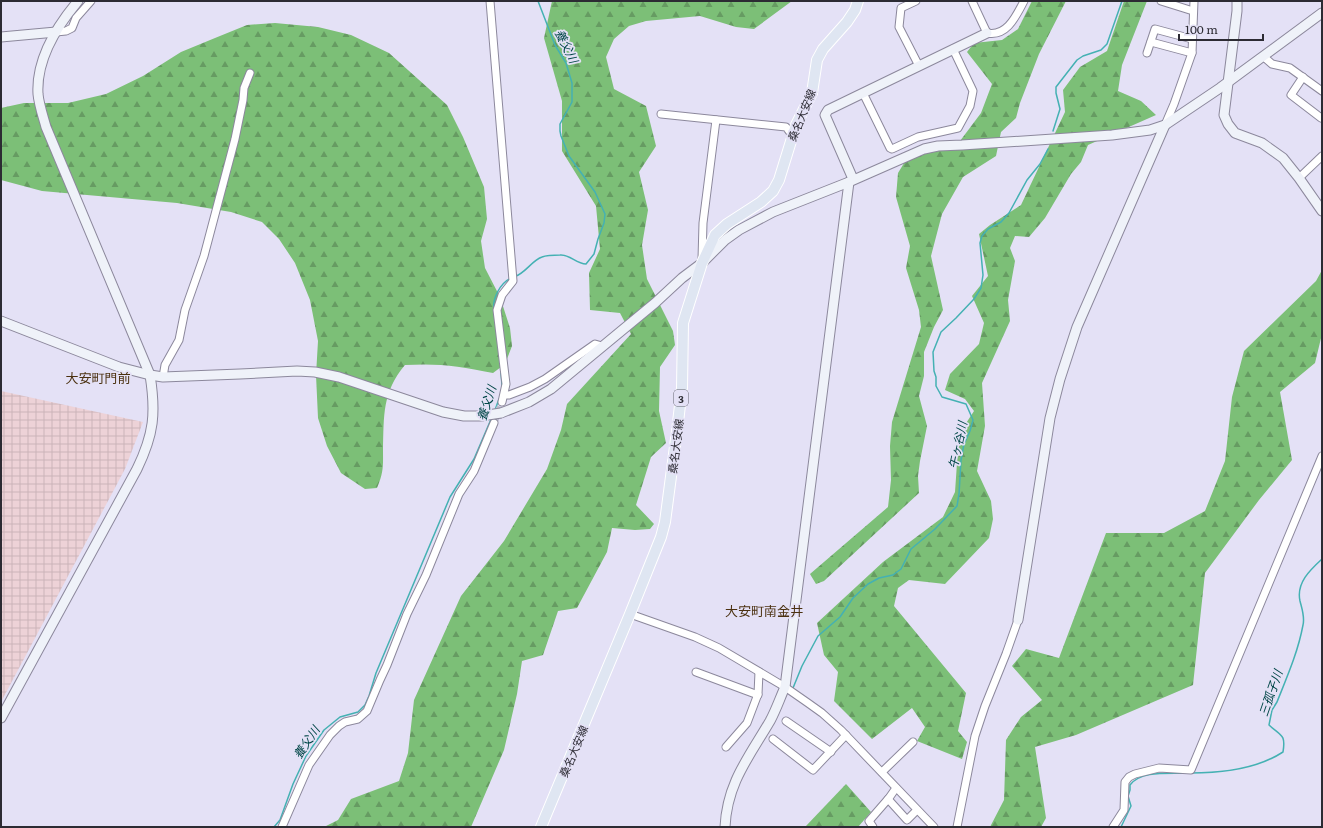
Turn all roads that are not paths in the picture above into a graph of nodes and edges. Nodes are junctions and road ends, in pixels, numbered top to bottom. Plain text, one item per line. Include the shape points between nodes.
1 (91, 1) edge
2 (490, 1) edge
3 (858, 1) edge
4 (916, 1) edge
5 (972, 1) edge
6 (1024, 1) edge
7 (1161, 1) edge
8 (1194, 1) edge
9 (1237, 1) edge
10 (77, 2) edge
11 (1193, 11) junction
12 (1322, 13) edge
13 (56, 32) junction
14 (987, 33) junction
15 (1, 37) edge
16 (1192, 39) junction
17 (1150, 42) junction
18 (953, 49) junction
19 (1146, 53) dead end
20 (1192, 53) junction
21 (1264, 57) junction
22 (919, 66) junction
23 (250, 72) dead end
24 (1303, 78) junction
25 (1228, 83) junction
26 (1322, 91) edge
27 (863, 93) junction
28 (661, 114) dead end
29 (1322, 117) edge
30 (716, 120) junction
31 (1165, 125) junction
32 (792, 135) junction
33 (1322, 156) edge
34 (1299, 178) junction
35 (851, 180) junction
36 (1322, 211) edge
37 (702, 263) junction
38 (1, 321) edge
39 (600, 348) junction
40 (150, 376) junction
41 (163, 377) junction
42 (505, 395) junction
43 (502, 402) tunnel mouth
44 (494, 423) tunnel mouth
45 (1322, 456) edge
46 (630, 614) junction
47 (1018, 620) joint
48 (696, 672) dead end
49 (759, 672) junction
50 (785, 687) junction
51 (758, 694) junction
52 (1, 718) edge
53 (786, 721) dead end
54 (846, 735) junction
55 (772, 739) dead end
56 (913, 742) dead end
57 (726, 747) dead end
58 (831, 752) junction
59 (882, 772) junction
60 (896, 788) junction
61 (888, 799) junction
62 (917, 810) junction
63 (282, 827) edge
64 (541, 827) edge
65 (725, 827) edge
66 (873, 827) edge
67 (934, 827) edge
68 (957, 827) edge
69 (1113, 827) edge

1 - 13 street via 76,18 72,28
2 - 42 street via 514,281 502,294 497,310 506,384
3 - 32 main road, 桑名大安線 / 3 via 847,22 823,49 817,60 812,93
4 - 22 street via 901,8 899,27
5 - 14 street
6 - 14 street via 1014,20 1000,33
7 - 11 street
8 - 11 street
9 - 25 street
10 - 13 street
11 - 16 street
12 - 21 street
13 - 15 street
13 - 40 street via 45,55 38,93 46,127
14 - 18 street
16 - 17 street via 1156,29
16 - 20 street
17 - 19 street
17 - 20 street
18 - 22 street
18 - 27 street via 973,91 970,106 958,128 918,137 892,149
20 - 31 street
21 - 24 street via 1272,64 1290,68
21 - 25 street
22 - 27 street
23 - 41 street via 204,256 185,310 179,340 165,365
24 - 26 street
24 - 29 street via 1291,95
25 - 31 street
25 - 34 street via 1224,115 1228,124 1235,133 1272,149
27 - 35 street via 828,110 826,115
28 - 30 street
30 - 32 street via 786,127
30 - 37 street via 703,223
31 - 35 street via 1150,130 1112,135 938,146 924,149
31 - 47 street via 1077,327 1060,380 1050,418
32 - 37 main road, 桑名大安線 / 3 via 779,180 773,191 715,235
33 - 34 street
34 - 36 street
35 - 37 street via 773,212 740,230 725,240
35 - 50 street
37 - 39 street
37 - 46 main road, 桑名大安線 / 3 via 683,323 682,388 665,522
38 - 40 street
39 - 41 street, bridge via 543,395 508,411 489,415 464,416 443,412 348,380 315,372
39 - 42 street via 595,344 536,384
40 - 41 street
40 - 52 street via 153,417 144,455
42 - 43 street
44 - 63 street via 474,471 459,494 367,711 358,719 345,722 330,735 309,765
45 - 69 street via 1191,770 1159,768 1129,777 1126,782 1124,810
46 - 49 street via 695,637
46 - 64 main road, 桑名大安線 / 3
47 - 68 street via 975,736
48 - 51 street
49 - 50 street
49 - 51 street
50 - 54 street via 822,713
50 - 65 street via 772,718 730,792
51 - 57 street via 747,723
53 - 58 street
54 - 58 street
54 - 59 street
55 - 58 street via 813,770
56 - 59 street
59 - 60 street
60 - 61 street
60 - 62 street
61 - 62 street via 907,820
61 - 66 street via 869,821
62 - 67 street

